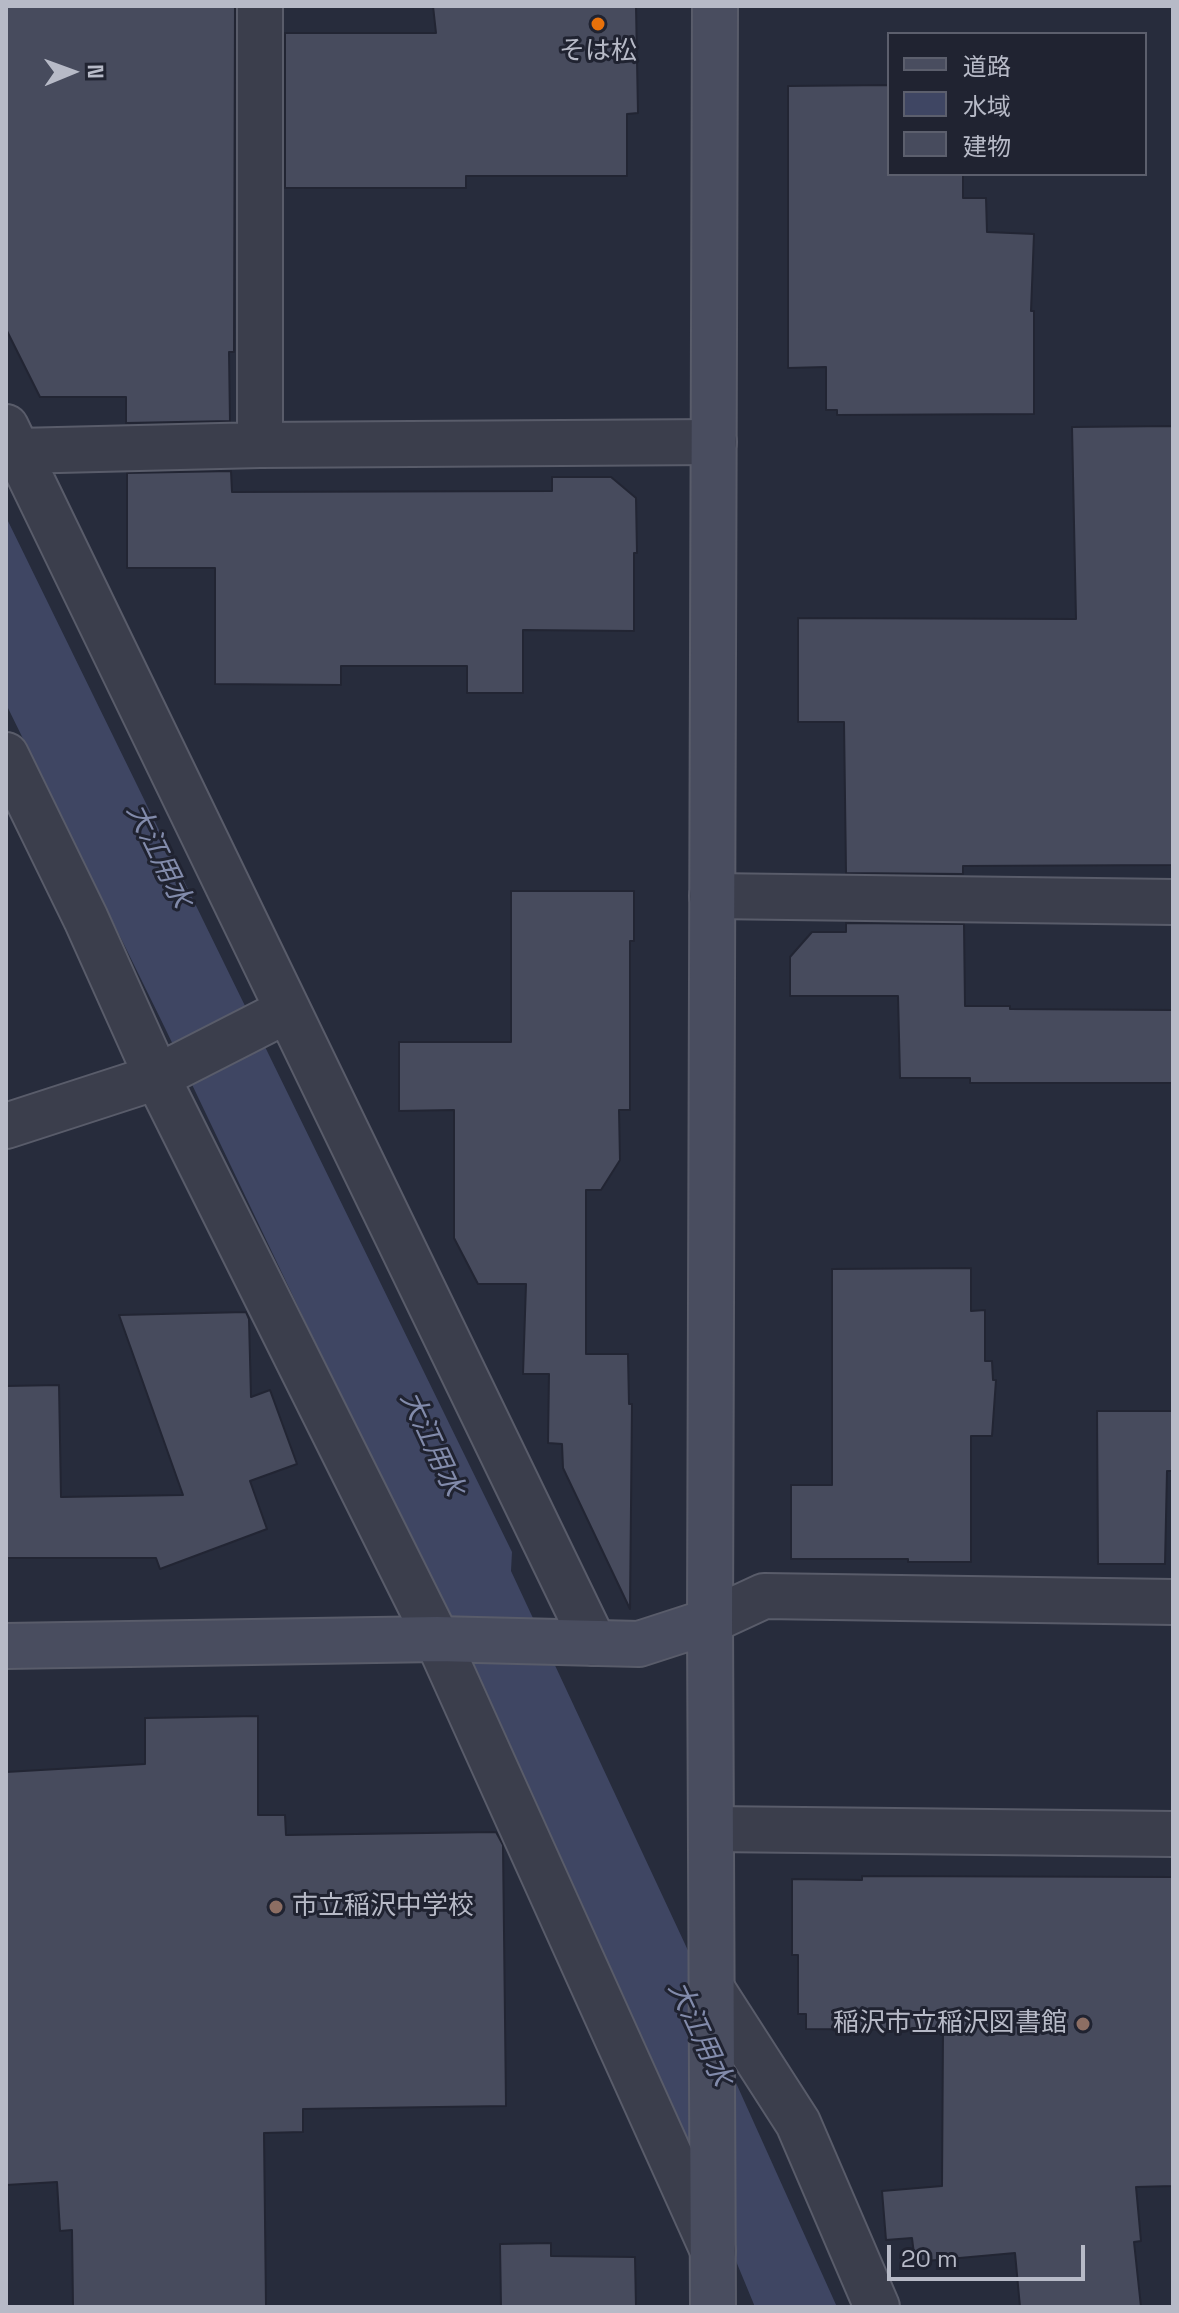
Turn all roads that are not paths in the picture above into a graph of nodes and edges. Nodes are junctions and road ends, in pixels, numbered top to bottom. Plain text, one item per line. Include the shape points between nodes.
1 (260, 6) edge
2 (715, 6) edge
3 (12, 439) edge
4 (714, 442) junction
5 (260, 445) junction
6 (6, 755) edge
7 (712, 896) junction
8 (1173, 902) edge
9 (274, 1018) junction
10 (164, 1073) junction
11 (6, 1126) edge
12 (1173, 1602) edge
13 (710, 1621) junction
14 (441, 1639) junction
15 (574, 1643) junction
16 (6, 1646) edge
17 (711, 1829) junction
18 (1173, 1834) edge
19 (712, 1989) junction
20 (714, 2233) junction
21 (713, 2307) edge
22 (877, 2307) edge

1 - 5 street
2 - 4 street
3 - 5 street
3 - 9 street
4 - 5 street
4 - 7 street
6 - 10 street
7 - 8 street
7 - 13 street
9 - 10 street
9 - 15 street
10 - 11 street
10 - 14 street
12 - 13 street via 764,1596
13 - 15 street via 639,1644
13 - 17 street
14 - 15 street
14 - 16 street
14 - 20 street
17 - 18 street
17 - 19 street
19 - 20 street
19 - 22 street via 798,2123
20 - 21 street

